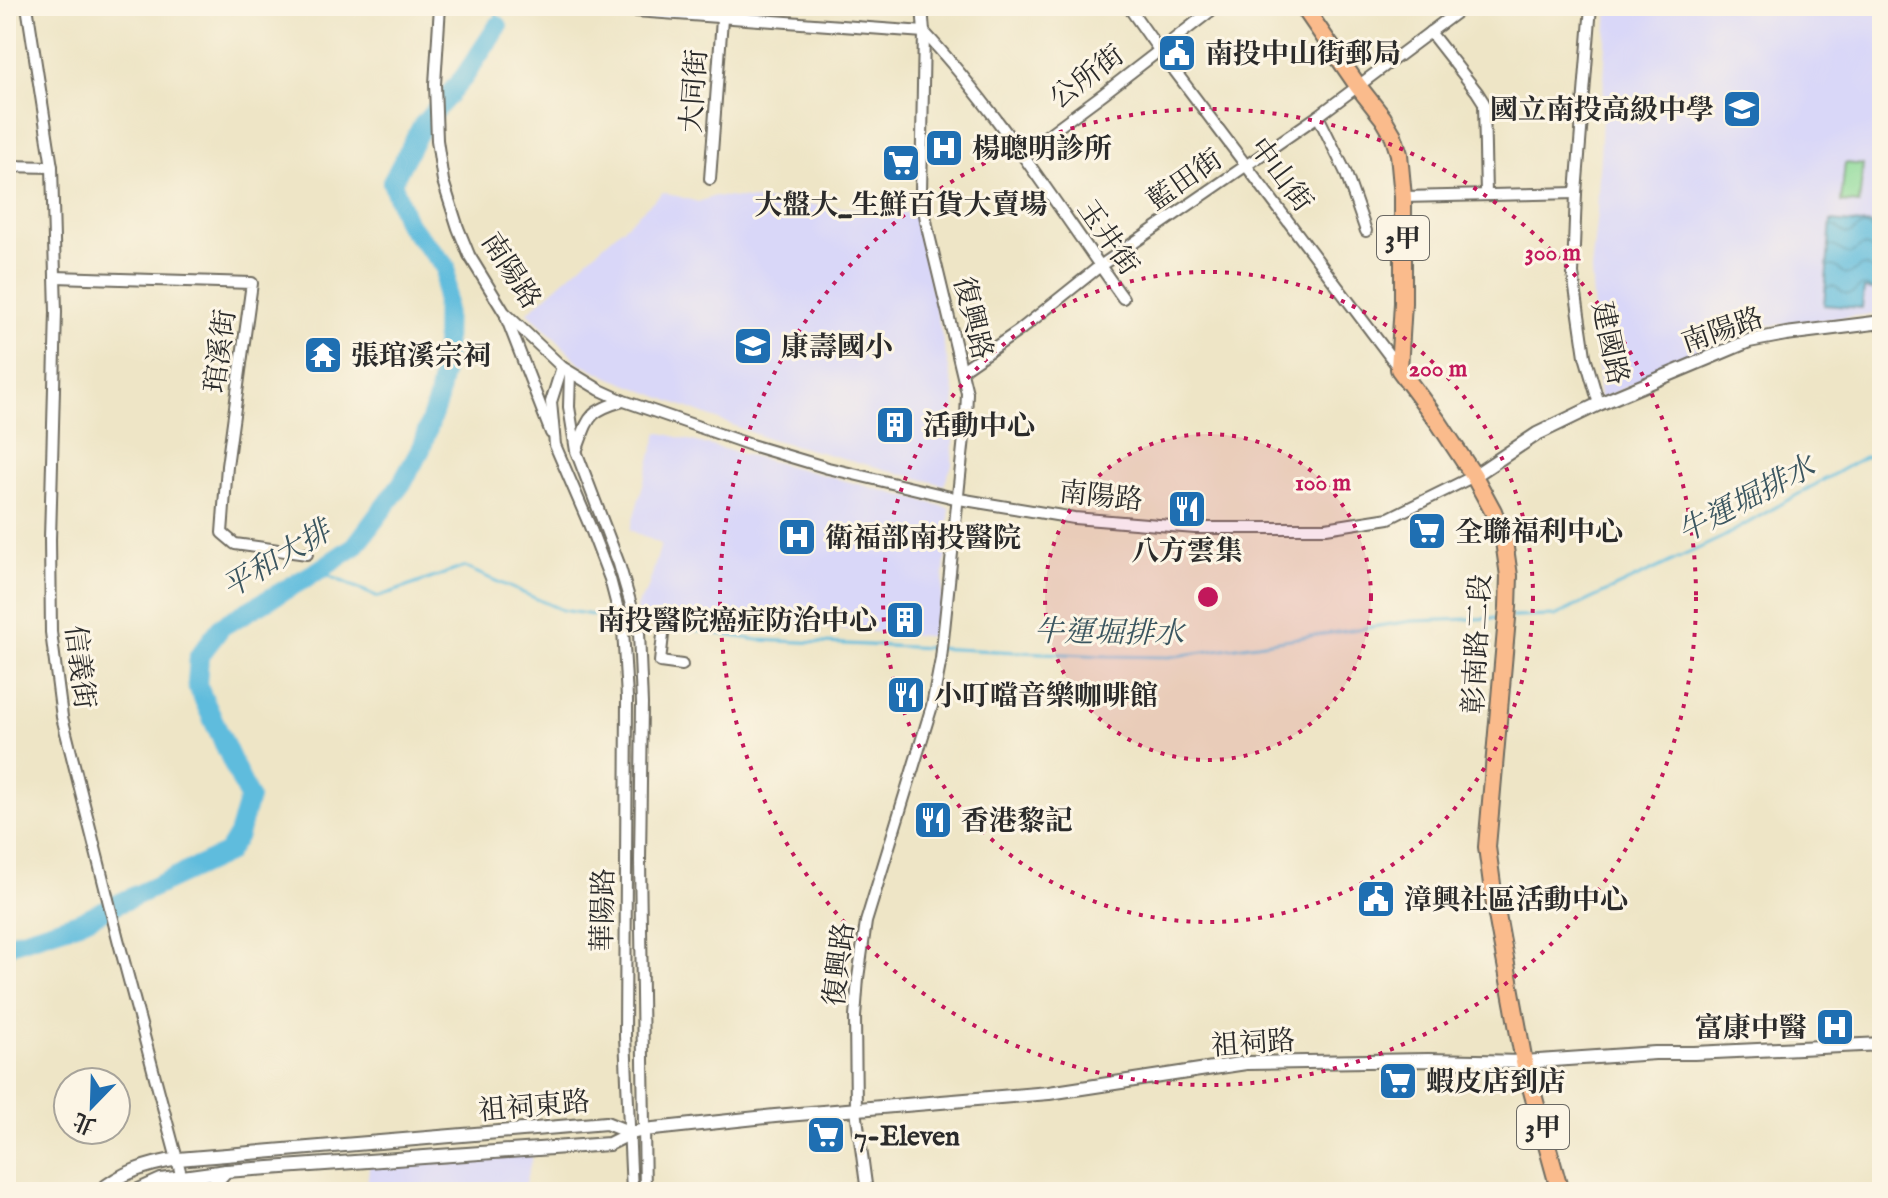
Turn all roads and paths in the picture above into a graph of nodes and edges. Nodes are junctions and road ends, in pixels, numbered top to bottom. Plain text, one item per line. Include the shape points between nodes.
1 (27, 6) edge
2 (440, 6) edge
3 (567, 6) edge
4 (922, 6) edge
5 (1128, 6) edge
6 (1217, 6) edge
7 (1303, 6) edge
8 (1465, 6) edge
9 (1591, 6) edge
10 (723, 11) edge
11 (924, 32) junction
12 (1430, 32) junction
13 (1159, 50) junction
14 (1358, 86) junction
15 (1318, 116) junction
16 (1022, 154) junction
17 (6, 166) edge
18 (1245, 166) junction
19 (52, 167) junction
20 (710, 179) dead end
21 (1576, 193) junction
22 (1486, 194) junction
23 (1403, 197) junction
24 (1366, 231) dead end
25 (1100, 266) junction
26 (55, 277) junction
27 (1123, 298) dead end
28 (504, 312) junction
29 (1882, 322) edge
30 (1399, 369) junction
31 (566, 370) junction
32 (962, 370) junction
33 (624, 401) junction
34 (1599, 404) junction
35 (555, 445) junction
36 (576, 451) junction
37 (1474, 476) junction
38 (959, 499) junction
39 (307, 554) dead end
40 (663, 635) dead end
41 (682, 665) dead end
42 (1882, 1044) edge
43 (1524, 1062) junction
44 (856, 1110) junction
45 (630, 1113) junction
46 (606, 1123) junction
47 (638, 1131) junction
48 (178, 1159) junction
49 (226, 1171) junction
50 (182, 1178) junction
51 (99, 1192) edge
52 (134, 1192) edge
53 (175, 1192) edge
54 (186, 1192) edge
55 (207, 1192) edge
56 (632, 1192) edge
57 (645, 1192) edge
58 (867, 1192) edge
59 (1560, 1192) edge

1 - 19 street, 信義街
2 - 28 street, 南陽路 via 435,84 443,181 469,255
3 - 10 street
4 - 11 street, 復興路
5 - 13 street, 中山街
6 - 13 street, 公所街
7 - 14 main road, 3甲
8 - 12 street, 藍田街
9 - 21 street, 建國路
10 - 11 street
10 - 20 street, 大同街
11 - 16 street, 玉井街
11 - 32 street, 復興路 via 921,193
12 - 14 street, 藍田街
12 - 22 street via 1484,103
13 - 16 street, 公所街
13 - 18 street, 中山街
14 - 15 street, 藍田街
14 - 23 main road, 3甲 via 1393,135
15 - 18 street, 藍田街
15 - 24 street
16 - 25 street, 玉井街
17 - 19 street
18 - 25 street, 藍田街
18 - 30 street, 中山街
19 - 26 street, 信義街
21 - 22 street
21 - 34 street, 建國路 via 1573,274 1585,356
22 - 23 street
23 - 30 main road, 3甲
25 - 27 street, 玉井街
25 - 32 street, 藍田街
26 - 39 street, 琯溪街 via 252,283 222,533 235,544
26 - 48 street, 信義街 via 51,632 62,717
28 - 31 street, 南陽路
28 - 35 street
29 - 34 street, 南陽路 via 1749,341
30 - 37 main road, 彰南路二段 / 3甲
31 - 33 street, 南陽路
31 - 35 street via 551,402
31 - 36 street
32 - 38 street, 復興路 via 967,393
33 - 36 street via 600,407
33 - 38 street, 南陽路 via 828,468
34 - 37 street, 南陽路 via 1537,434
35 - 45 street, 華陽路 via 610,579 623,629
36 - 47 street, 華陽路 via 639,632
37 - 38 street, 南陽路 via 1389,518 1326,528 1195,528 1074,518
37 - 43 main road, 彰南路二段 / 3甲 via 1504,541 1509,576 1487,847
38 - 44 street, 復興路 via 932,706 866,922 855,1017
40 - 41 street via 660,662
42 - 43 street, 祖祠路
43 - 44 street, 祖祠路 via 1246,1063 1049,1093
43 - 59 main road, 彰南路二段 / 3甲
44 - 47 street, 祖祠路
44 - 58 street, 復興路
45 - 46 street
45 - 47 street, 華陽路
46 - 47 street, 祖祠東路
46 - 48 street, 祖祠東路
47 - 49 street, 祖祠東路 via 609,1144
47 - 56 street, 華陽路
47 - 57 street, 華陽路
48 - 50 street, 信義街
48 - 51 street, 祖祠東路 via 128,1173
49 - 50 street, 祖祠東路
49 - 55 street
50 - 52 street, 祖祠東路
50 - 53 street
50 - 54 street

